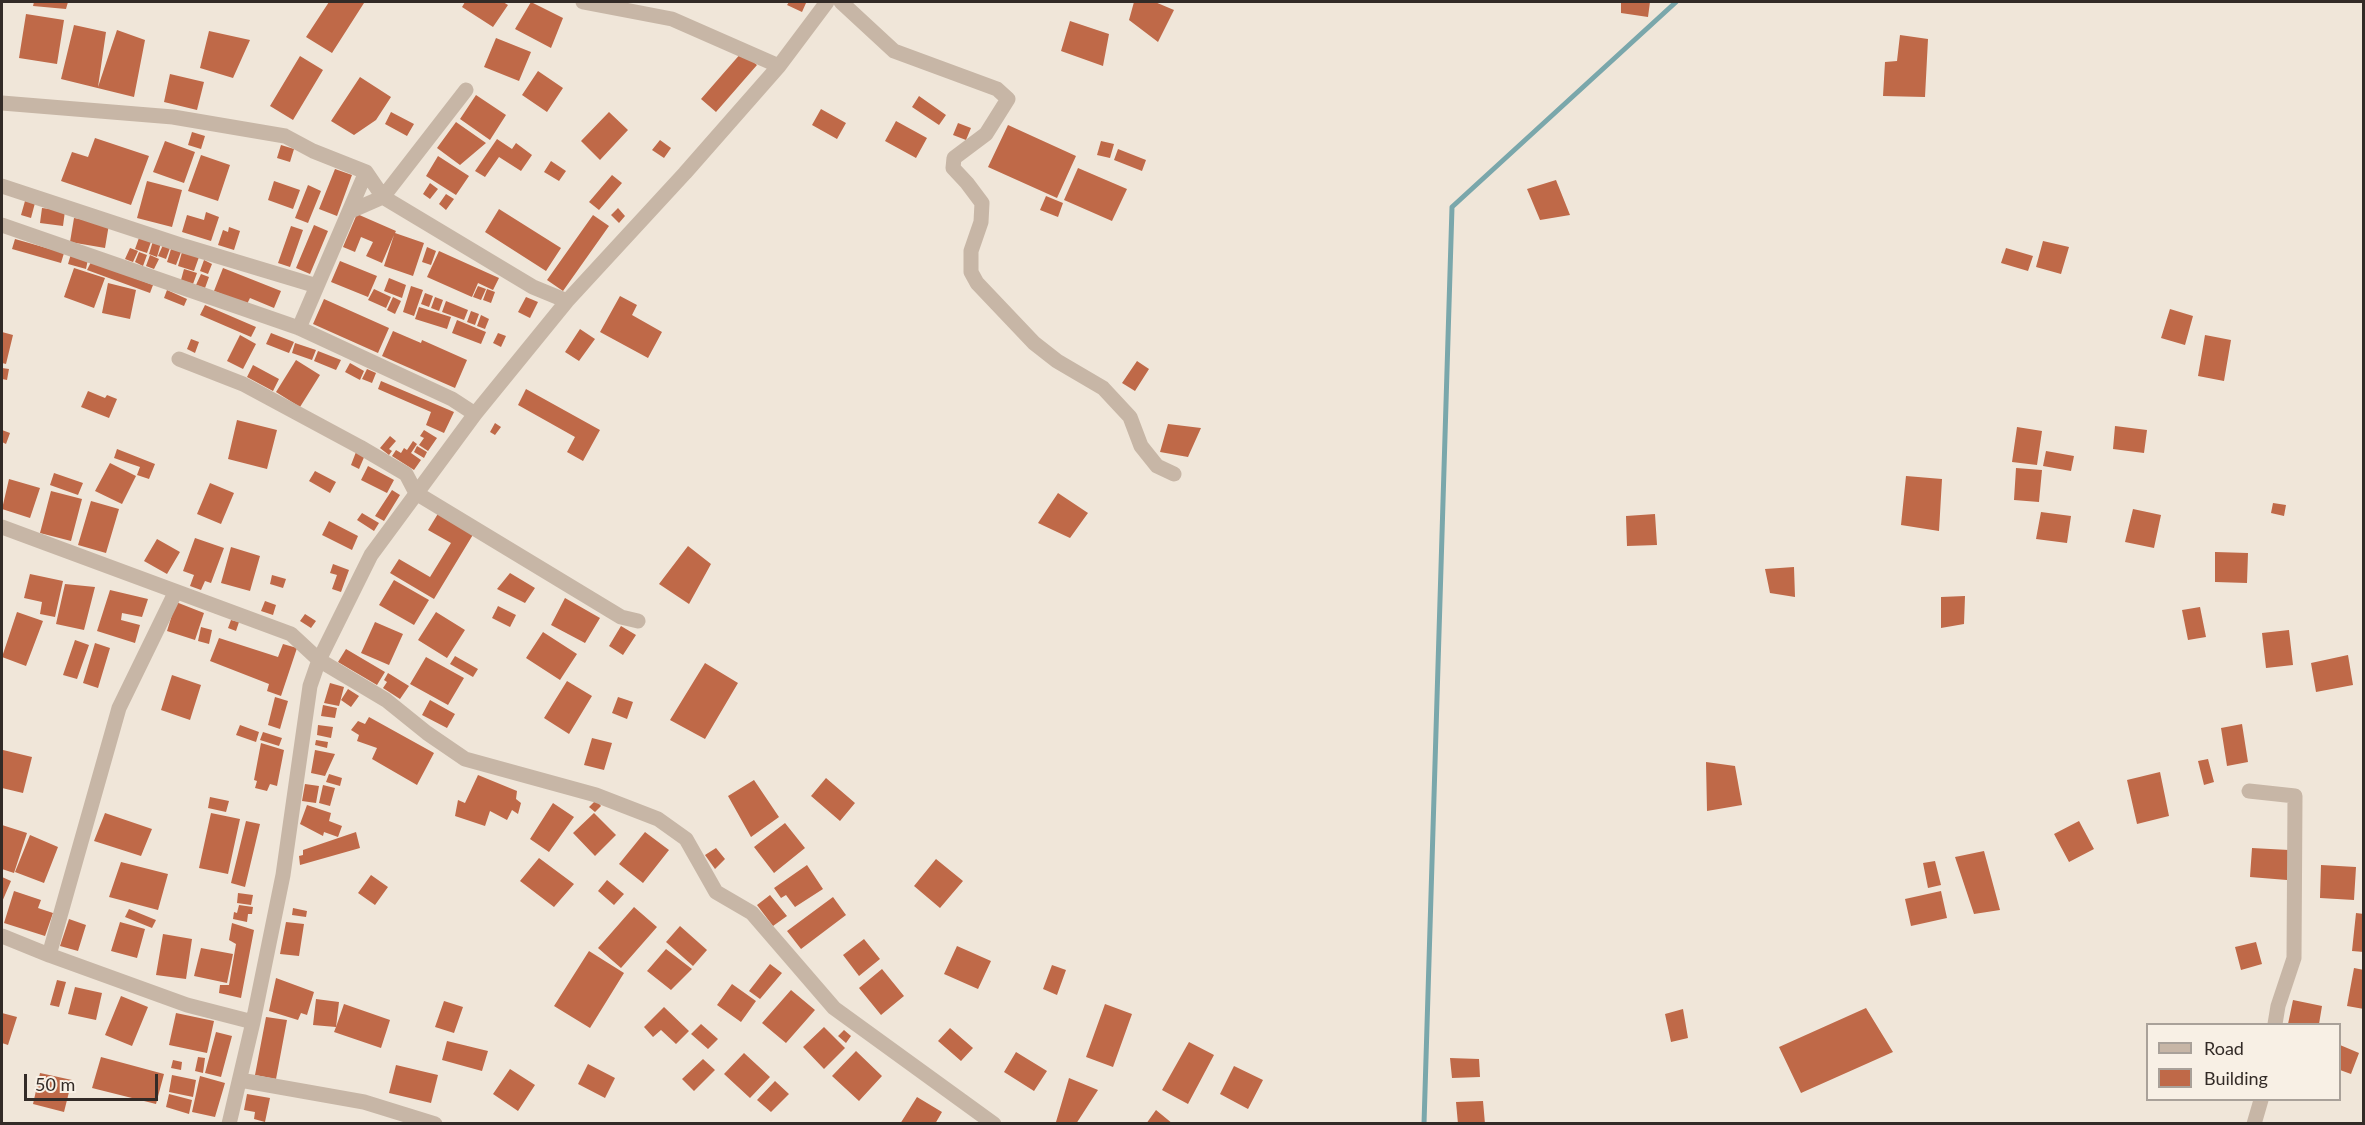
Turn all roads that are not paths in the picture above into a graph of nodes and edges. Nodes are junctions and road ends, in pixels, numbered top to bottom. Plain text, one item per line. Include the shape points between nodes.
1 (583, 2) edge
2 (826, 2) edge
3 (841, 2) edge
4 (779, 66) junction
5 (466, 90) dead end
6 (2, 103) edge
7 (366, 172) junction
8 (2, 186) edge
9 (383, 197) junction
10 (351, 211) junction
11 (2, 225) edge
12 (317, 286) junction
13 (567, 301) junction
14 (299, 328) junction
15 (179, 359) dead end
16 (476, 414) junction
17 (1174, 474) dead end
18 (416, 493) junction
19 (2, 527) edge
20 (175, 593) junction
21 (638, 621) dead end
22 (319, 660) junction
23 (2249, 791) dead end
24 (2, 936) edge
25 (49, 955) junction
26 (253, 1022) junction
27 (2275, 1023) edge
28 (240, 1080) junction
29 (2260, 1101) edge
30 (230, 1124) edge
31 (435, 1124) edge
32 (994, 1124) edge
33 (2254, 1124) edge

1 - 4 street via 672,19
2 - 4 street
3 - 17 street via 894,51 997,89 1008,99 986,134 954,158 952,168 982,203 981,222 971,251 971,272 1034,343 1103,388 1130,417 1141,446 1157,466
4 - 13 street
5 - 9 street
6 - 7 street via 173,117 285,136
7 - 9 street
7 - 10 street
8 - 12 street
9 - 10 street
9 - 13 street via 533,287
10 - 12 street
11 - 14 street
12 - 14 street
13 - 16 street
14 - 16 street via 452,399
15 - 18 street via 243,384 360,447 406,474
16 - 18 street
18 - 21 street via 621,617
18 - 22 street via 371,555
19 - 20 street
20 - 22 street via 291,634
20 - 25 street via 119,708
22 - 26 street via 310,686 284,875
22 - 32 street via 386,700 465,759 596,795 658,819 686,839 716,892 752,913 834,1008
23 - 27 street via 2295,796 2294,958
24 - 25 street
25 - 26 street via 187,1005
26 - 28 street
28 - 30 street
28 - 31 street via 364,1101
29 - 33 street

